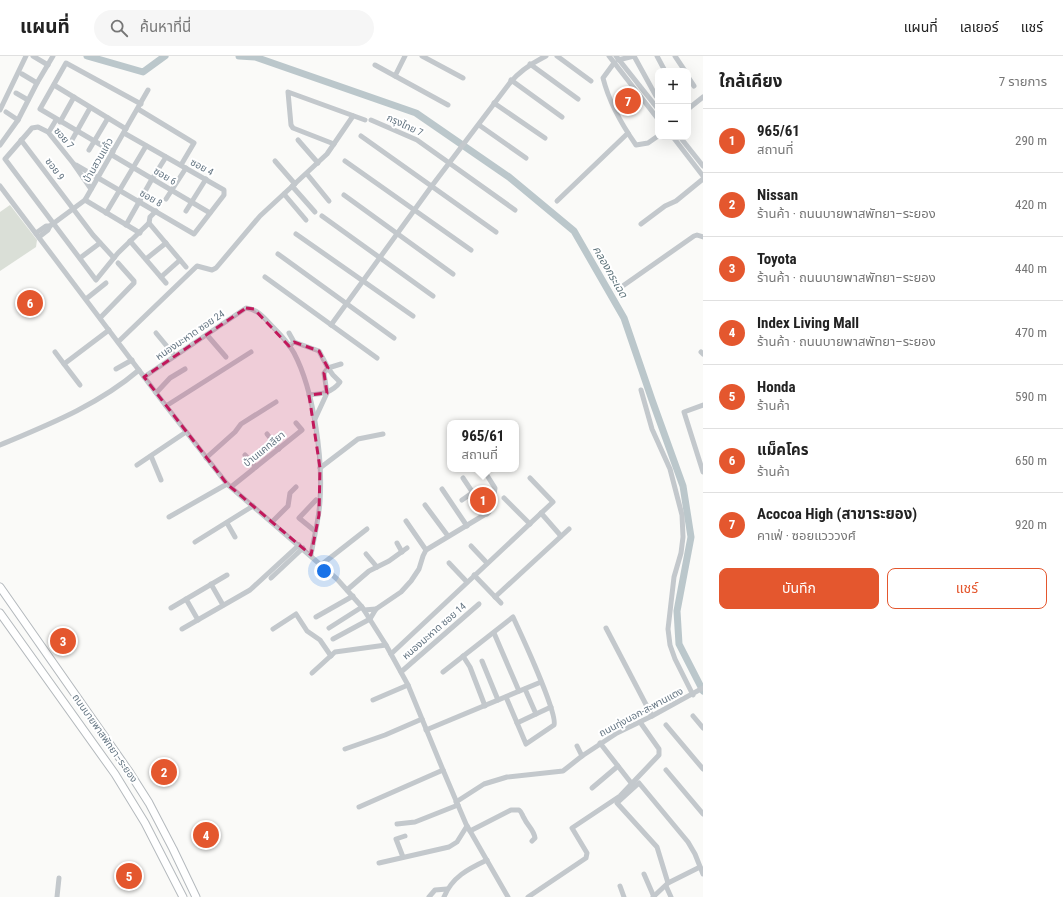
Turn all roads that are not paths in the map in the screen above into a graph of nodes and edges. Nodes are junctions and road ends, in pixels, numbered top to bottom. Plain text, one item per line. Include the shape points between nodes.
1 (26, 56) edge
2 (33, 56) edge
3 (53, 56) edge
4 (405, 56) edge
5 (422, 56) edge
6 (546, 56) edge
7 (557, 56) edge
8 (609, 56) edge
9 (634, 56) edge
10 (657, 56) edge
11 (676, 56) edge
12 (624, 57) edge
13 (616, 60) edge
14 (530, 64) junction
15 (48, 65) junction
16 (375, 65) dead end
17 (663, 68) edge
18 (683, 68) edge
19 (22, 74) dead end
20 (394, 76) junction
21 (464, 78) dead end
22 (511, 80) junction
23 (591, 81) dead end
24 (691, 82) edge
25 (37, 83) junction
26 (54, 85) junction
27 (694, 86) dead end
28 (148, 90) dead end
29 (16, 93) dead end
30 (655, 94) edge
31 (703, 97) edge
32 (74, 98) junction
33 (28, 100) junction
34 (578, 100) dead end
35 (494, 103) junction
36 (141, 104) junction
37 (448, 105) dead end
38 (655, 106) edge
39 (691, 107) edge
40 (90, 108) junction
41 (138, 109) junction
42 (0, 110) edge
43 (6, 112) dead end
44 (655, 115) edge
45 (353, 116) junction
46 (562, 117) dead end
47 (108, 118) junction
48 (18, 120) junction
49 (58, 121) junction
50 (479, 125) junction
51 (50, 130) dead end
52 (125, 131) junction
53 (77, 132) junction
54 (628, 133) junction
55 (361, 136) dead end
56 (545, 138) dead end
57 (655, 138) edge
58 (21, 140) junction
59 (72, 140) dead end
60 (298, 140) dead end
61 (675, 140) edge
62 (682, 140) edge
63 (94, 141) junction
64 (334, 144) junction
65 (0, 145) edge
66 (146, 146) junction
67 (88, 150) dead end
68 (112, 154) junction
69 (166, 157) junction
70 (526, 158) dead end
71 (345, 161) dead end
72 (275, 162) dead end
73 (73, 163) junction
74 (318, 163) junction
75 (449, 163) junction
76 (703, 166) edge
77 (184, 167) junction
78 (133, 168) junction
79 (307, 174) junction
80 (98, 177) junction
81 (703, 177) edge
82 (152, 179) junction
83 (206, 179) junction
84 (294, 185) junction
85 (0, 186) edge
86 (431, 187) junction
87 (92, 189) junction
88 (120, 190) junction
89 (172, 191) junction
90 (284, 194) junction
91 (344, 195) dead end
92 (166, 199) dead end
93 (85, 200) junction
94 (329, 200) dead end
95 (139, 201) junction
96 (557, 201) dead end
97 (192, 202) junction
98 (74, 208) junction
99 (414, 210) junction
100 (515, 210) dead end
101 (156, 211) junction
102 (186, 211) dead end
103 (316, 212) dead end
104 (106, 213) junction
105 (210, 213) junction
106 (322, 216) dead end
107 (306, 220) dead end
108 (149, 223) junction
109 (641, 224) dead end
110 (52, 225) junction
111 (126, 225) junction
112 (496, 232) dead end
113 (140, 234) junction
114 (194, 234) joint
115 (296, 234) dead end
116 (397, 234) junction
117 (37, 235) junction
118 (703, 237) edge
119 (130, 241) junction
120 (100, 243) junction
121 (166, 243) junction
122 (471, 250) dead end
123 (278, 254) dead end
124 (80, 258) junction
125 (114, 258) junction
126 (380, 258) junction
127 (146, 259) junction
128 (180, 260) junction
129 (118, 263) dead end
130 (186, 267) dead end
131 (453, 274) dead end
132 (161, 277) junction
133 (265, 277) dead end
134 (363, 281) junction
135 (106, 283) dead end
136 (166, 283) dead end
137 (617, 290) dead end
138 (433, 296) dead end
139 (86, 299) junction
140 (346, 303) junction
141 (413, 316) dead end
142 (100, 318) junction
143 (331, 325) junction
144 (109, 330) junction
145 (156, 333) dead end
146 (289, 333) dead end
147 (207, 334) junction
148 (394, 338) dead end
149 (118, 342) junction
150 (292, 344) junction
151 (55, 352) dead end
152 (251, 352) dead end
153 (175, 356) junction
154 (226, 358) dead end
155 (377, 358) dead end
156 (132, 360) junction
157 (64, 364) junction
158 (341, 364) dead end
159 (328, 368) junction
160 (116, 369) dead end
161 (185, 369) dead end
162 (139, 370) junction
163 (144, 377) junction
164 (80, 385) dead end
165 (641, 390) dead end
166 (156, 393) junction
167 (327, 393) junction
168 (309, 395) junction
169 (276, 402) dead end
170 (703, 405) edge
171 (166, 406) junction
172 (315, 419) junction
173 (296, 423) dead end
174 (186, 432) junction
175 (267, 434) dead end
176 (383, 434) dead end
177 (0, 445) edge
178 (279, 449) junction
179 (245, 455) dead end
180 (151, 456) junction
181 (206, 458) junction
182 (137, 465) dead end
183 (256, 467) junction
184 (320, 468) junction
185 (485, 472) edge
186 (703, 472) edge
187 (462, 478) dead end
188 (530, 478) dead end
189 (161, 480) dead end
190 (229, 485) junction
191 (296, 487) dead end
192 (442, 489) dead end
193 (472, 493) junction
194 (504, 498) dead end
195 (316, 500) dead end
196 (462, 500) dead end
197 (426, 505) dead end
198 (253, 506) junction
199 (541, 513) junction
200 (486, 514) junction
201 (169, 518) dead end
202 (406, 521) dead end
203 (272, 522) junction
204 (227, 523) junction
205 (530, 524) junction
206 (467, 526) junction
207 (367, 529) dead end
208 (569, 529) dead end
209 (315, 531) junction
210 (448, 536) junction
211 (561, 536) junction
212 (234, 537) dead end
213 (195, 542) dead end
214 (397, 543) dead end
215 (301, 546) junction
216 (471, 546) dead end
217 (426, 550) junction
218 (366, 554) dead end
219 (311, 555) junction
220 (449, 563) dead end
221 (487, 563) junction
222 (321, 565) junction
223 (377, 568) junction
224 (226, 575) dead end
225 (474, 575) junction
226 (271, 578) dead end
227 (467, 582) junction
228 (211, 584) junction
229 (0, 587) edge
230 (347, 590) junction
231 (353, 596) junction
232 (495, 597) junction
233 (186, 599) junction
234 (501, 603) dead end
235 (479, 604) dead end
236 (223, 605) junction
237 (170, 608) dead end
238 (363, 609) junction
239 (376, 609) junction
240 (0, 613) edge
241 (316, 617) dead end
242 (370, 619) junction
243 (198, 620) junction
244 (329, 628) dead end
245 (606, 628) dead end
246 (182, 629) dead end
247 (273, 629) dead end
248 (494, 633) junction
249 (333, 639) dead end
250 (386, 645) junction
251 (391, 654) junction
252 (331, 656) junction
253 (463, 656) junction
254 (482, 662) dead end
255 (401, 672) junction
256 (443, 672) dead end
257 (312, 673) dead end
258 (541, 682) junction
259 (408, 685) junction
260 (703, 688) edge
261 (525, 689) junction
262 (519, 691) junction
263 (694, 694) junction
264 (506, 697) junction
265 (373, 700) dead end
266 (498, 700) junction
267 (485, 706) junction
268 (551, 708) junction
269 (536, 714) junction
270 (652, 716) junction
271 (693, 716) dead end
272 (422, 718) junction
273 (640, 722) junction
274 (517, 723) junction
275 (666, 725) dead end
276 (703, 728) edge
277 (426, 730) junction
278 (600, 743) junction
279 (577, 746) dead end
280 (345, 750) dead end
281 (582, 756) junction
282 (618, 766) junction
283 (703, 769) edge
284 (443, 770) junction
285 (666, 770) dead end
286 (632, 784) junction
287 (592, 788) dead end
288 (457, 804) junction
289 (359, 807) dead end
290 (703, 814) edge
291 (397, 824) dead end
292 (469, 828) junction
293 (405, 836) dead end
294 (532, 841) dead end
295 (403, 857) junction
296 (487, 860) junction
297 (380, 863) dead end
298 (702, 870) edge
299 (644, 874) dead end
300 (59, 878) dead end
301 (667, 885) junction
302 (620, 886) dead end
303 (447, 889) junction
304 (57, 897) edge
305 (183, 897) edge
306 (196, 897) edge
307 (429, 897) edge
308 (444, 897) edge
309 (508, 897) edge
310 (528, 897) edge
311 (624, 897) edge
312 (654, 897) edge
313 (671, 897) edge

1 - 42 street
2 - 15 street
3 - 15 street
4 - 20 street
5 - 21 street
6 - 14 street
7 - 23 street
8 - 13 street
9 - 12 street
9 - 30 street
10 - 17 street
11 - 18 street
12 - 13 street
13 - 38 street
13 - 44 street
13 - 54 street via 603,78 608,94
14 - 22 street
14 - 34 street
15 - 25 street
16 - 20 street
19 - 25 street
20 - 37 street
22 - 35 street
22 - 46 street
24 - 27 street
25 - 33 street
26 - 32 street, ซอย 4
26 - 36 street via 66,63
26 - 49 street, ซอย 6 via 40,109
28 - 36 street, บ้านสวนแก้ว
29 - 33 street
31 - 39 street
32 - 40 street, ซอย 4
32 - 49 street
33 - 48 street
35 - 50 street
35 - 56 street
36 - 41 street, บ้านสวนแก้ว
40 - 47 street, ซอย 4
40 - 53 street
41 - 52 street, บ้านสวนแก้ว
41 - 77 street via 194,143
43 - 48 street
45 - 64 street
45 - 64 street, กรุงไทย 7 via 288,92 293,128
45 - 75 street, กรุงไทย 7 via 417,140
47 - 52 street, ซอย 4
47 - 63 street
48 - 65 street
49 - 51 street
49 - 53 street, ซอย 6
50 - 70 street
50 - 75 street
52 - 66 street, ซอย 4
52 - 68 street, บ้านสวนแก้ว
53 - 59 street
53 - 63 street, ซอย 6
54 - 57 street via 636,145 648,143
54 - 96 street
55 - 86 street
58 - 73 street, ซอย 7 via 32,128 38,127 48,132
58 - 98 street, ซอย 9
58 - 110 street, ซอย 7 via 5,159
60 - 74 street
61 - 81 street
62 - 76 street
63 - 67 street
63 - 68 street, ซอย 6
64 - 74 street
66 - 69 street, ซอย 4
66 - 78 street
68 - 78 street, ซอย 6
68 - 80 street, บ้านสวนแก้ว
69 - 77 street, ซอย 4
69 - 82 street
71 - 99 street
72 - 84 street
73 - 80 street, ซอย 7
73 - 87 street, ซอย 7
74 - 79 street
75 - 86 street
75 - 100 street, กรุงไทย 7
77 - 83 street, ซอย 4
77 - 89 street
78 - 82 street, ซอย 6
78 - 88 street
79 - 84 street
79 - 94 street
80 - 87 street, บ้านสวนแก้ว
80 - 88 street, ซอย 8
81 - 109 street via 676,200
82 - 89 street, ซอย 6
82 - 95 street
83 - 97 street
83 - 105 street, ซอย 4 via 225,191
84 - 90 street
84 - 103 street
85 - 117 street
86 - 99 street
86 - 112 street
87 - 93 street, บ้านสวนแก้ว
88 - 95 street, ซอย 8
88 - 104 street
89 - 92 street
89 - 97 street, ซอย 6
90 - 107 street
90 - 149 street via 260,216 216,268 212,270 197,266
91 - 116 street
93 - 98 street, บ้านสวนแก้ว
93 - 104 street
95 - 101 street, ซอย 8
95 - 111 street
97 - 102 street
97 - 105 street, ซอย 6
98 - 110 street, บ้านสวนแก้ว
98 - 120 street, ซอย 9
99 - 116 street
99 - 122 street
101 - 108 street via 150,217
101 - 114 street, ซอย 8
104 - 111 street
105 - 114 street, ซอย 4
106 - 126 street
108 - 113 street
108 - 121 street
110 - 117 street, บ้านสวนแก้ว via 46,226
110 - 124 street
111 - 113 street
113 - 119 street
115 - 134 street
116 - 126 street
116 - 131 street
117 - 139 street
118 - 137 street via 694,236
119 - 125 street
119 - 127 street
120 - 124 street
120 - 125 street, ซอย 9
121 - 127 street
121 - 128 street
123 - 140 street
124 - 125 street via 96,280
126 - 134 street
126 - 138 street
127 - 132 street
128 - 130 street
128 - 132 street
129 - 142 street via 134,283
132 - 136 street
133 - 143 street
134 - 140 street
134 - 141 street
135 - 139 street
139 - 142 street
140 - 143 street
140 - 148 street
142 - 144 street
143 - 155 street
144 - 149 street
144 - 157 street
145 - 153 street
146 - 150 street
147 - 150 street, หนองมะหาด ซอย 24 via 246,308 254,309
147 - 153 street, หนองมะหาด ซอย 24
147 - 154 street
149 - 156 street
150 - 159 street via 319,351
150 - 168 street
151 - 157 street
152 - 171 street
153 - 163 street, หนองมะหาด ซอย 24
156 - 160 street
156 - 162 street
157 - 164 street
158 - 159 street
159 - 167 street via 324,372
159 - 167 street via 340,382
161 - 166 street via 170,378
162 - 163 street
162 - 177 street via 103,397
163 - 166 street
165 - 263 street via 652,429 670,469 682,515 683,537 674,577 668,629 675,659
166 - 171 street
167 - 168 street
167 - 172 street
168 - 172 street
169 - 181 street via 241,424
170 - 186 street via 684,412
171 - 174 street
172 - 184 street
173 - 178 street, บ้านแคทลียา via 302,430
174 - 180 street
174 - 181 street
175 - 178 street
176 - 184 street via 358,439
178 - 183 street, บ้านแคทลียา
179 - 183 street
180 - 182 street
180 - 189 street
181 - 190 street
183 - 190 street, บ้านแคทลียา
184 - 209 street via 320,499
185 - 200 street via 495,488 492,508
187 - 193 street
188 - 199 street via 552,502
190 - 198 street
190 - 201 street, บ้านแคทลียา
191 - 203 street via 290,493 288,506
192 - 206 street
193 - 196 street
193 - 200 street
194 - 205 street
195 - 209 street via 299,518
197 - 210 street
198 - 203 street
198 - 204 street
199 - 205 street
199 - 211 street
200 - 206 street
202 - 217 street
203 - 215 street
204 - 212 street
204 - 213 street
205 - 221 street
206 - 210 street
207 - 222 street
208 - 211 street
209 - 219 street
210 - 217 street
211 - 232 street
214 - 223 street via 404,550
215 - 219 street
215 - 226 street
215 - 236 street via 253,587
216 - 221 street
217 - 239 street via 411,581 394,598
218 - 223 street
219 - 222 street
220 - 227 street
221 - 225 street
222 - 230 street
223 - 230 street via 369,571
224 - 228 street
225 - 227 street
225 - 232 street
227 - 251 street
228 - 233 street
228 - 236 street
229 - 306 highway, ถนนบายพาสพัทยา–ระยอง via 149,803
230 - 231 street
231 - 238 street
231 - 241 street
232 - 234 street
233 - 237 street
233 - 243 street
235 - 255 street, หนองมะหาด ซอย 14
236 - 243 street
238 - 239 street
238 - 242 street
238 - 244 street
239 - 242 street
240 - 305 highway, ถนนบายพาสพัทยา–ระยอง via 115,774 145,823
242 - 249 street
242 - 250 street
243 - 246 street
245 - 270 street
247 - 252 street via 296,614 307,631 320,640
248 - 253 street
248 - 258 street via 513,617
248 - 262 street
250 - 251 street
250 - 252 street via 338,651
251 - 255 street
252 - 257 street
253 - 256 street
253 - 267 street via 470,666
254 - 266 street
255 - 259 street
258 - 261 street
258 - 268 street
259 - 265 street
259 - 272 street
260 - 263 street, ถนนทุ่งนอก-สะพานแตง
261 - 262 street
261 - 269 street
262 - 264 street
263 - 270 street, ถนนทุ่งนอก-สะพานแตง
264 - 266 street
264 - 274 street
266 - 267 street
267 - 277 street
268 - 269 street
268 - 274 street via 554,724 526,744
269 - 274 street
270 - 273 street, ถนนทุ่งนอก-สะพานแตง
271 - 276 street
272 - 277 street
272 - 280 street
273 - 278 street, ถนนทุ่งนอก-สะพานแตง
273 - 286 street via 660,753
275 - 283 street
277 - 284 street
278 - 281 street, ถนนทุ่งนอก-สะพานแตง
278 - 282 street
279 - 281 street
281 - 288 street, ถนนทุ่งนอก-สะพานแตง via 563,771 507,777 484,784
282 - 286 street
282 - 287 street
284 - 288 street
284 - 289 street
285 - 290 street
286 - 310 street via 612,802 572,828 587,853 586,858
288 - 291 street, ถนนทุ่งนอก-สะพานแตง via 415,822
288 - 292 street
292 - 294 street via 511,810 519,810 535,835
292 - 295 street via 449,847
292 - 296 street
293 - 295 street via 396,840
295 - 297 street
296 - 303 street via 463,872
296 - 309 street
298 - 301 street
298 - 301 street via 688,842 639,783 617,803 657,847
299 - 312 street
300 - 304 street
301 - 312 street
301 - 313 street
302 - 311 street
303 - 307 street via 435,890
303 - 308 street

